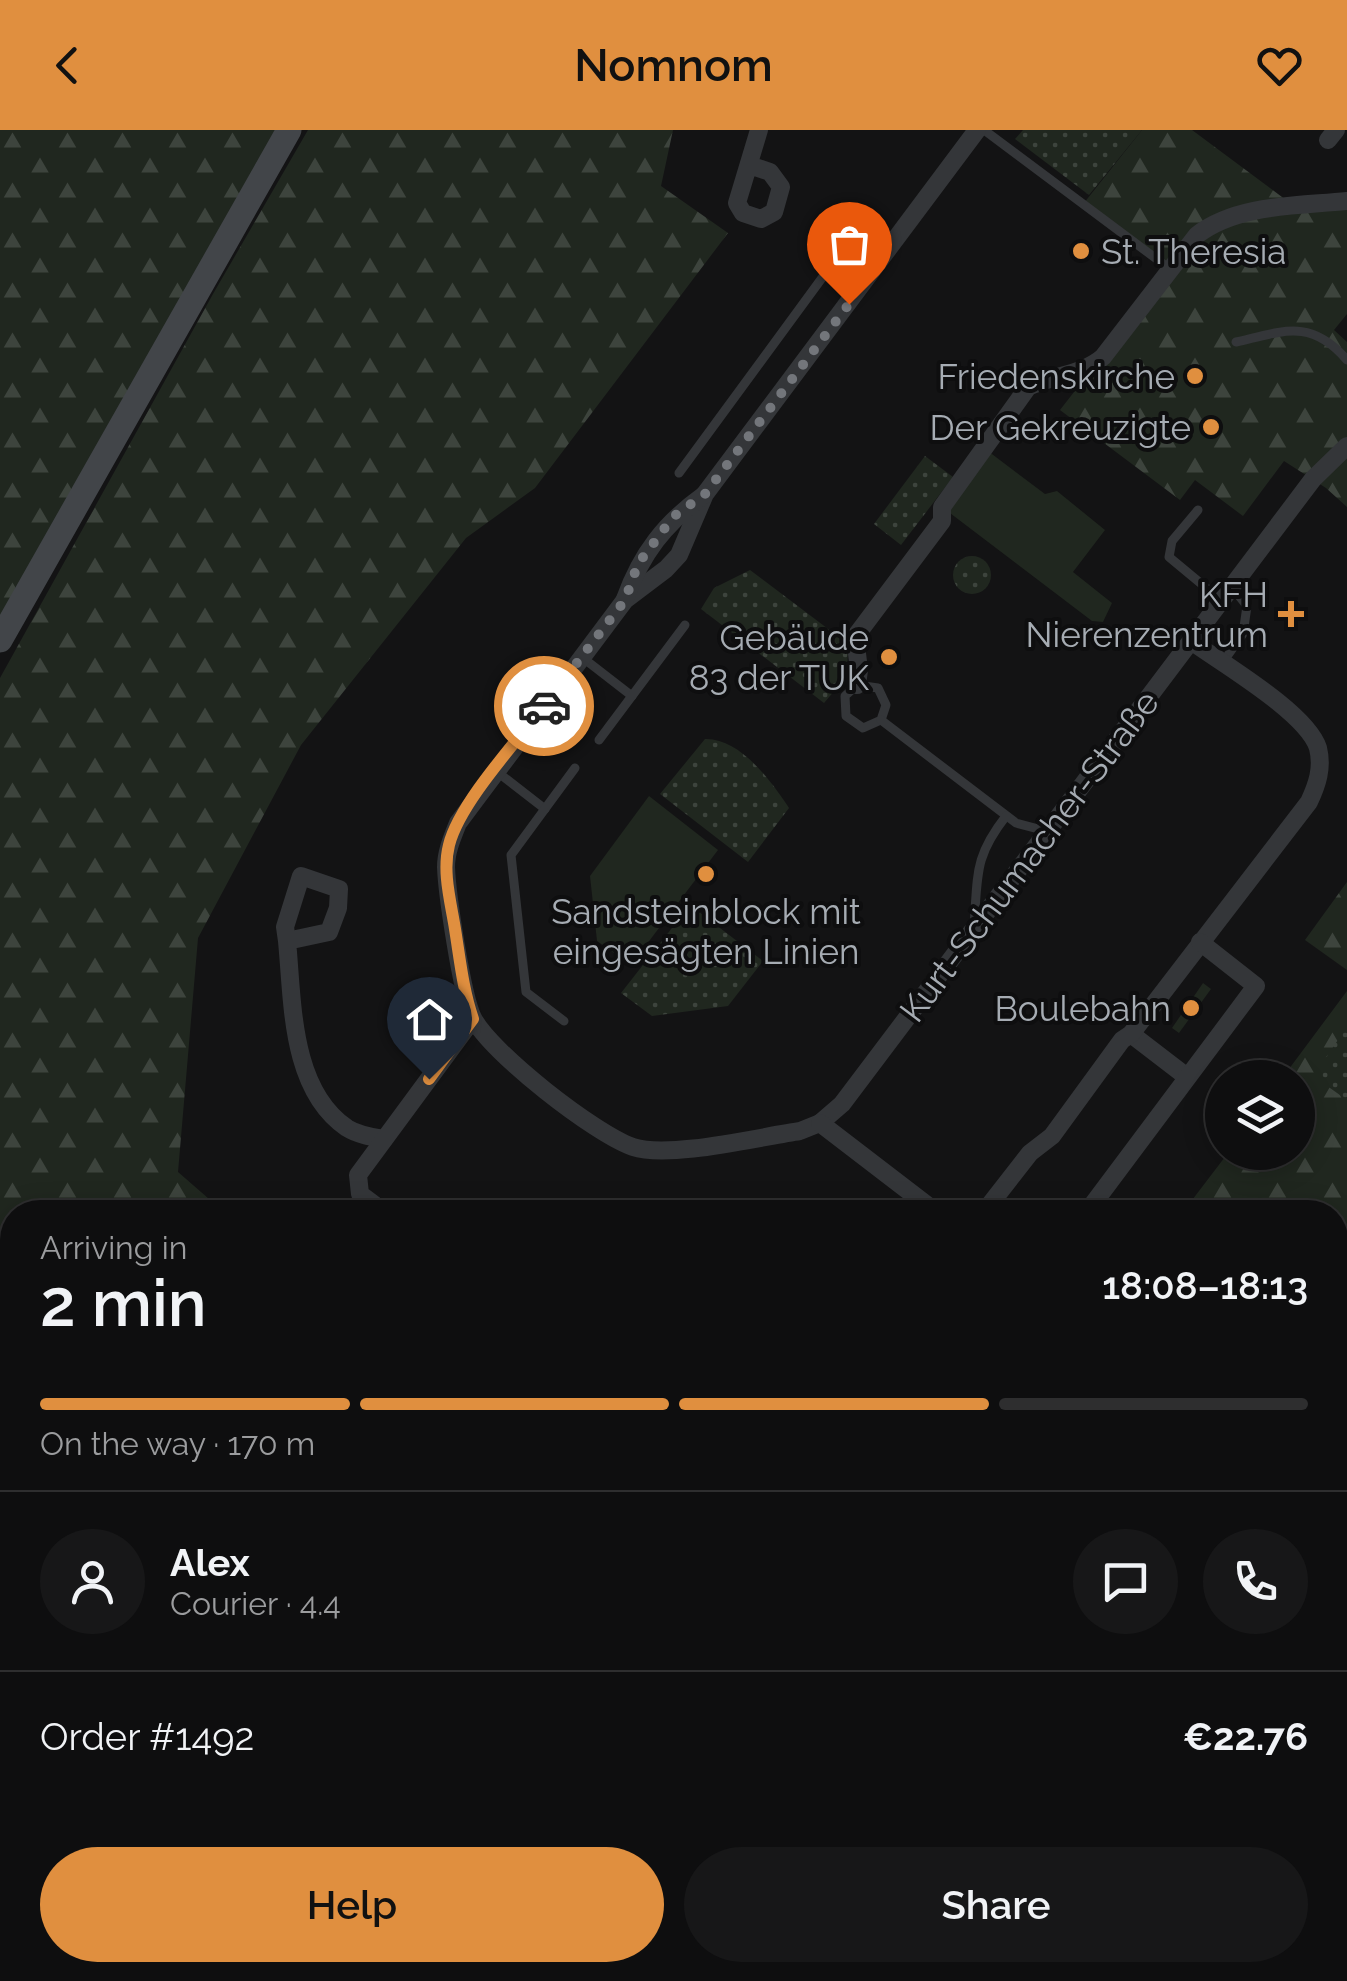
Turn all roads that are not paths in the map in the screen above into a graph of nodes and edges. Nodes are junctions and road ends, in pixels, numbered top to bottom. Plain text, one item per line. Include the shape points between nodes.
1 (288, 130) edge
2 (759, 130) edge
3 (980, 130) edge
4 (749, 164) dead end
5 (1347, 202) edge
6 (1170, 269) junction
7 (871, 275) junction
8 (1236, 342) dead end
9 (1347, 360) edge
10 (1347, 446) edge
11 (679, 473) dead end
12 (705, 494) junction
13 (1198, 510) dead end
14 (1227, 594) junction
15 (625, 600) junction
16 (685, 625) dead end
17 (0, 640) edge
18 (1191, 642) junction
19 (582, 657) junction
20 (1222, 664) junction
21 (858, 685) junction
22 (632, 696) junction
23 (881, 720) junction
24 (599, 740) dead end
25 (576, 768) dead end
26 (495, 771) junction
27 (546, 808) junction
28 (1006, 816) junction
29 (1046, 831) junction
30 (974, 925) junction
31 (287, 942) dead end
32 (1200, 942) junction
33 (473, 1019) junction
34 (564, 1021) dead end
35 (1132, 1034) junction
36 (1187, 1077) junction
37 (820, 1123) junction
38 (384, 1139) junction
39 (368, 1200) edge
40 (920, 1200) edge
41 (993, 1200) edge
42 (1097, 1200) edge

1 - 17 main road
2 - 4 street
3 - 6 lane
3 - 7 street
5 - 6 street via 1215,221
6 - 21 street via 1103,357 1025,391 942,507 942,521 855,637
7 - 11 lane via 852,268 822,278
7 - 12 street
8 - 9 lane via 1310,331
10 - 14 street, Kurt-Schumacher-Straße
12 - 15 street via 673,517 638,564
12 - 15 street via 678,555
13 - 14 lane via 1172,542 1169,557
14 - 18 street, Kurt-Schumacher-Straße
14 - 20 lane via 1247,606 1243,634
15 - 19 street
16 - 22 lane
18 - 20 street
18 - 29 street, Kurt-Schumacher-Straße
19 - 22 lane
19 - 26 street
20 - 32 street via 1296,716 1317,746 1320,764 1309,802
21 - 23 lane via 878,688 886,706
21 - 23 lane via 845,696 846,716 863,728
22 - 24 lane
23 - 28 lane
25 - 27 lane
26 - 27 lane
26 - 33 street via 458,823 446,868
27 - 34 lane via 510,855 526,992
28 - 29 lane
28 - 30 lane via 986,842 978,868
29 - 30 street, Kurt-Schumacher-Straße
30 - 37 street, Kurt-Schumacher-Straße via 842,1104
31 - 38 street via 298,1054 326,1106 348,1128
32 - 35 street
32 - 36 street via 1256,986
33 - 37 street via 497,1050 634,1148 666,1150 800,1132
33 - 38 street
35 - 36 street
35 - 41 street
36 - 42 street
37 - 40 street
38 - 39 street via 358,1175 360,1194

